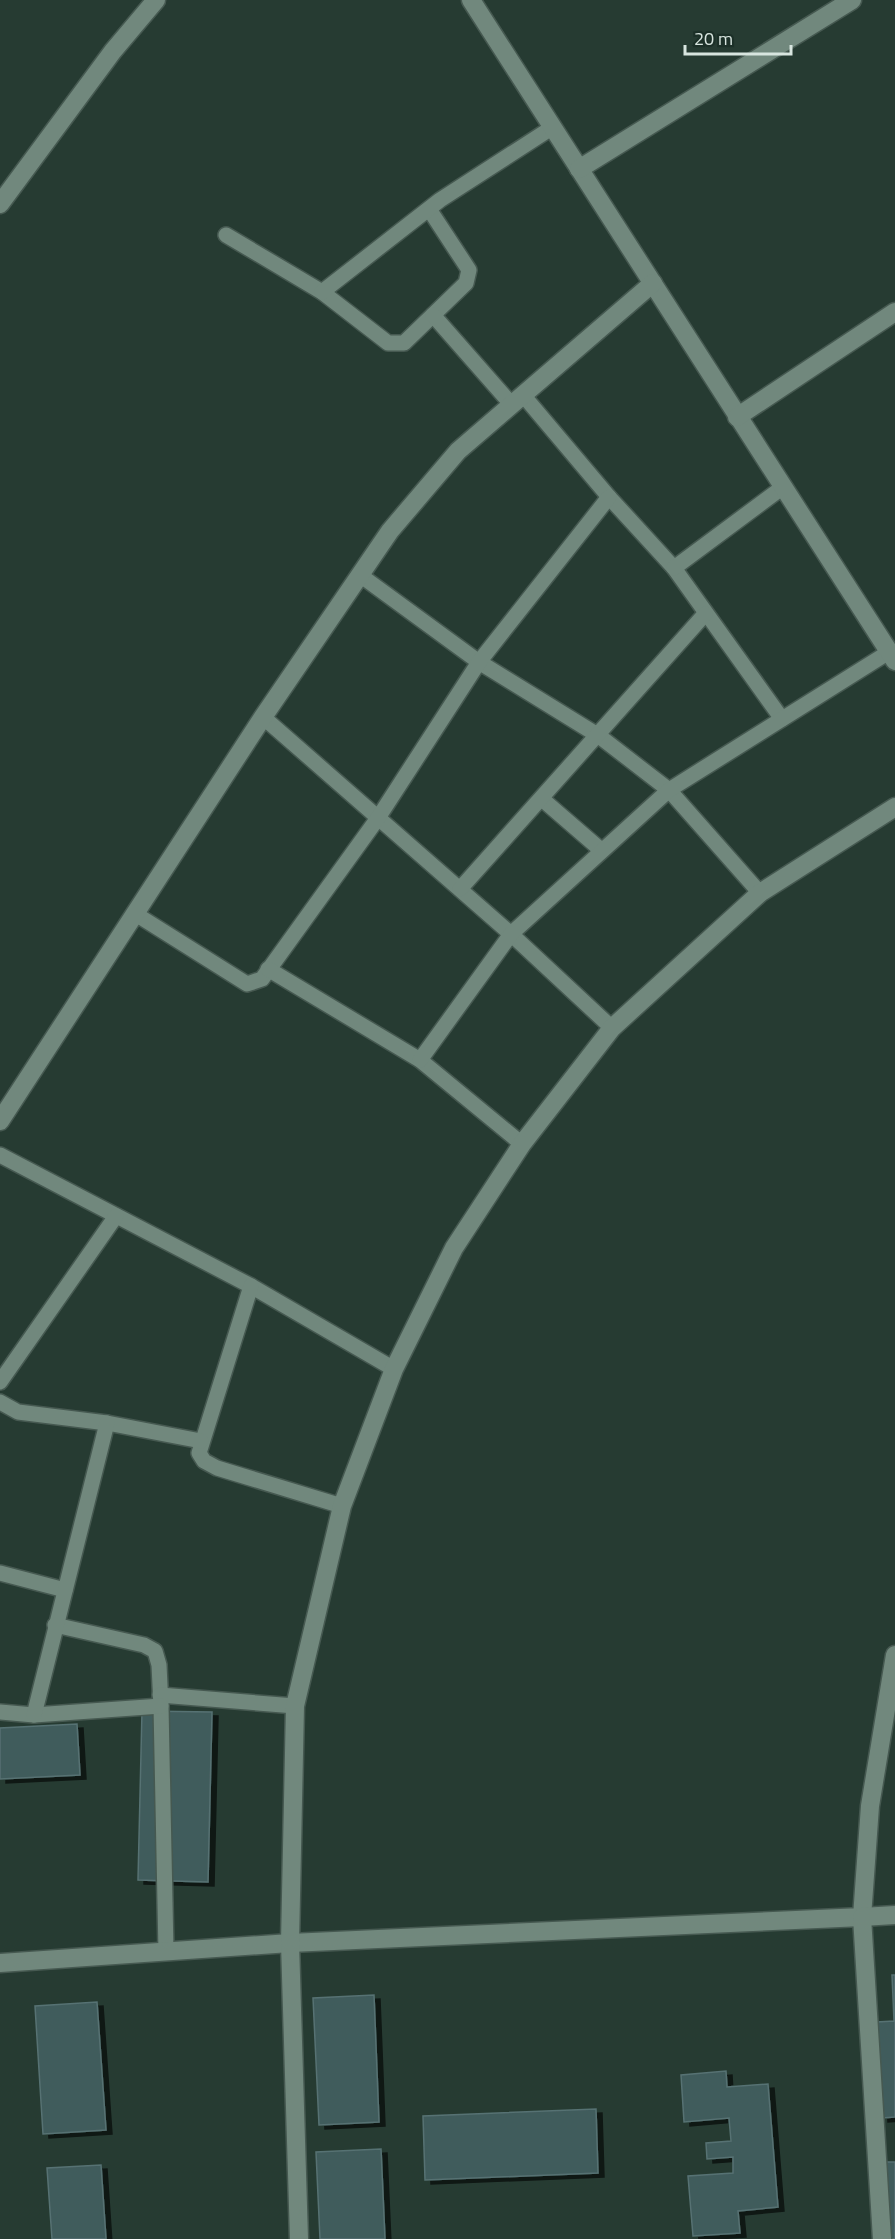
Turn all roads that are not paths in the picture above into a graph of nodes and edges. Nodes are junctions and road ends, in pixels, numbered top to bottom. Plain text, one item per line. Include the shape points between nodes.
1 (156, 0) edge
2 (471, 0) edge
3 (852, 0) edge
4 (552, 127) junction
5 (579, 169) junction
6 (0, 204) edge
7 (429, 209) junction
8 (226, 236) dead end
9 (653, 284) junction
10 (322, 292) junction
11 (895, 312) edge
12 (433, 315) junction
13 (518, 400) junction
14 (737, 417) junction
15 (783, 487) junction
16 (609, 497) junction
17 (674, 568) junction
18 (360, 575) junction
19 (705, 614) junction
20 (892, 656) edge
21 (479, 662) junction
22 (263, 717) junction
23 (782, 719) junction
24 (599, 736) junction
25 (669, 790) junction
26 (542, 799) junction
27 (895, 807) edge
28 (378, 818) junction
29 (601, 850) junction
30 (460, 889) junction
31 (760, 893) junction
32 (134, 913) junction
33 (511, 934) junction
34 (268, 969) junction
35 (612, 1028) junction
36 (420, 1060) junction
37 (0, 1121) edge
38 (522, 1144) junction
39 (0, 1155) edge
40 (116, 1215) junction
41 (250, 1286) junction
42 (394, 1369) junction
43 (0, 1382) edge
44 (0, 1402) edge
45 (107, 1423) junction
46 (201, 1441) junction
47 (342, 1506) junction
48 (0, 1573) edge
49 (65, 1590) junction
50 (56, 1625) junction
51 (895, 1655) edge
52 (160, 1701) junction
53 (295, 1706) junction
54 (0, 1712) edge
55 (34, 1715) junction
56 (895, 1915) edge
57 (862, 1917) junction
58 (290, 1943) junction
59 (166, 1952) junction
60 (0, 1963) edge
61 (299, 2239) edge
62 (882, 2239) edge

1 - 6 street via 113,51
2 - 4 street
3 - 5 street
4 - 5 street
4 - 7 lane
5 - 9 street
7 - 10 lane
7 - 12 lane via 469,270 466,283
8 - 10 lane
9 - 13 street
9 - 14 street
10 - 12 lane via 387,343 404,343
11 - 14 street
12 - 13 lane
13 - 16 lane
13 - 18 street via 458,451 390,531
14 - 15 street
15 - 17 lane
15 - 20 street
16 - 17 lane
16 - 21 lane
17 - 19 lane
18 - 21 lane
18 - 22 street
19 - 23 lane
19 - 24 lane
20 - 23 lane
21 - 24 lane
21 - 28 lane
22 - 28 lane
22 - 32 street
23 - 25 lane
24 - 25 lane
24 - 26 lane
25 - 29 lane
25 - 31 lane
26 - 29 lane
26 - 30 lane
27 - 31 street
28 - 30 lane
28 - 34 lane
29 - 33 lane
30 - 33 lane
31 - 35 street
32 - 34 lane via 247,984 262,979
32 - 37 street
33 - 35 lane
33 - 36 lane
34 - 36 lane
35 - 38 street
36 - 38 lane
38 - 42 street via 454,1248
39 - 40 lane
40 - 41 lane
40 - 43 lane
41 - 42 lane
41 - 46 lane
42 - 47 street
44 - 45 lane via 18,1412
45 - 46 lane
45 - 49 lane
46 - 47 lane via 199,1453 217,1468
47 - 53 street
48 - 49 lane
49 - 50 lane
50 - 52 lane via 144,1645 155,1651
50 - 55 lane
51 - 57 street via 870,1806
52 - 53 lane
52 - 55 lane
52 - 59 lane
53 - 58 street
54 - 55 lane
56 - 57 street
57 - 58 street
57 - 62 street
58 - 59 street
58 - 61 street
59 - 60 street

